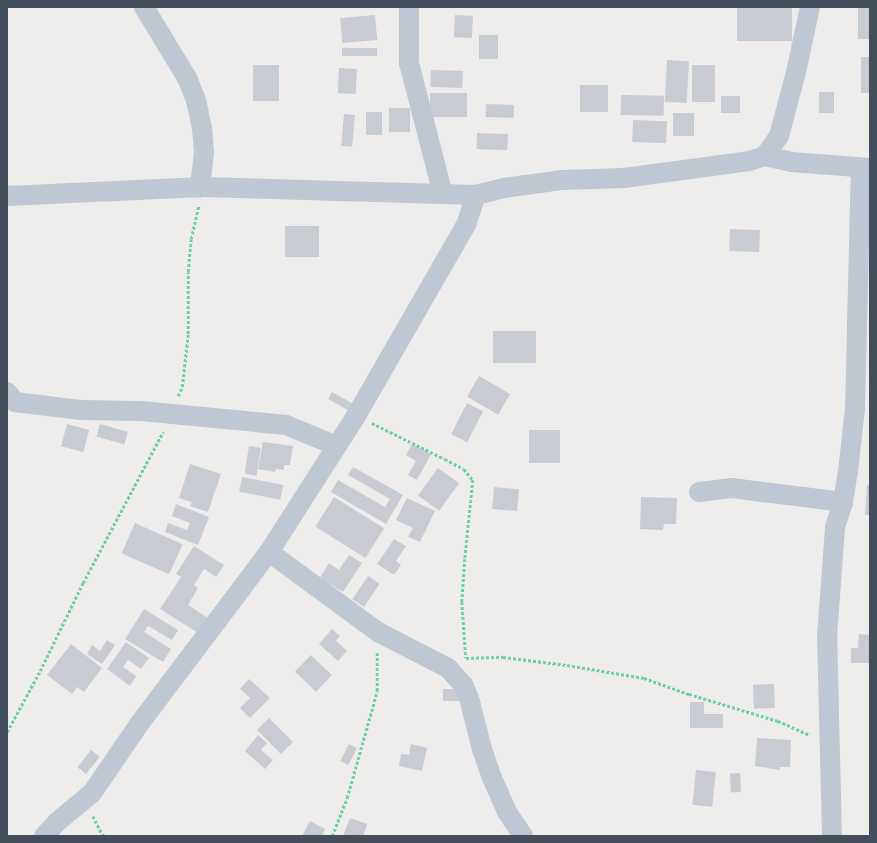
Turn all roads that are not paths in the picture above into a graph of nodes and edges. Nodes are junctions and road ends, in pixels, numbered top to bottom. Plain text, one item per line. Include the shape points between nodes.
1 (144, 7) edge
2 (409, 7) edge
3 (810, 7) edge
4 (765, 156) junction
5 (865, 168) edge
6 (202, 188) junction
7 (443, 194) junction
8 (476, 195) junction
9 (7, 196) edge
10 (7, 392) edge
11 (337, 446) junction
12 (699, 492) dead end
13 (843, 502) junction
14 (269, 552) junction
15 (44, 836) edge
16 (523, 836) edge
17 (832, 836) edge

1 - 6 street via 187,78 196,100 204,153
2 - 7 street via 409,63
3 - 4 street via 779,136
4 - 5 street via 791,162
4 - 8 street via 749,161 624,178 563,180 504,188
5 - 13 street via 855,409
6 - 7 street
6 - 9 street
7 - 8 street
8 - 11 street via 466,224
10 - 11 street via 15,402 80,410 171,414 286,425
11 - 14 street
12 - 13 street via 731,488
13 - 17 street via 835,527 828,629
14 - 15 street via 140,723 92,793
14 - 16 street via 378,632 448,668 464,686 492,778 507,812

